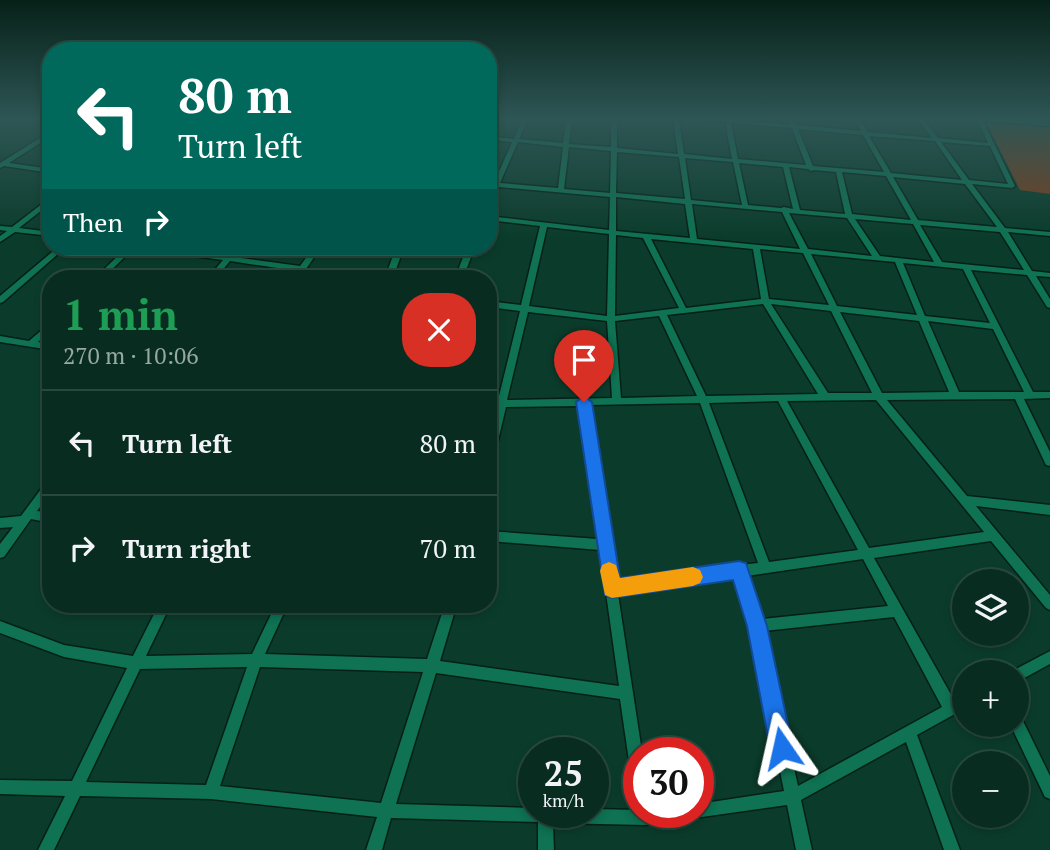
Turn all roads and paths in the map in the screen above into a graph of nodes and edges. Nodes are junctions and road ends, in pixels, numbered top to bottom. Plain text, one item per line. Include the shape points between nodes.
1 (506, 159) edge
2 (564, 159) edge
3 (615, 159) edge
4 (681, 159) edge
5 (705, 159) edge
6 (735, 159) edge
7 (807, 159) edge
8 (880, 159) edge
9 (949, 159) edge
10 (1000, 159) edge
11 (736, 162) junction
12 (2, 165) edge
13 (786, 167) junction
14 (811, 169) junction
15 (42, 170) edge
16 (839, 171) junction
17 (497, 175) edge
18 (891, 176) junction
19 (967, 183) junction
20 (497, 184) edge
21 (561, 190) junction
22 (613, 194) junction
23 (686, 200) junction
24 (745, 205) junction
25 (42, 206) edge
26 (785, 209) junction
27 (797, 210) junction
28 (848, 214) junction
29 (497, 219) edge
30 (916, 220) junction
31 (544, 225) junction
32 (0, 228) edge
33 (1002, 229) junction
34 (13, 230) junction
35 (42, 233) edge
36 (614, 233) junction
37 (1050, 234) edge
38 (646, 236) junction
39 (0, 240) edge
40 (694, 240) junction
41 (756, 246) junction
42 (803, 251) junction
43 (51, 256) edge
44 (122, 256) edge
45 (210, 256) edge
46 (232, 256) edge
47 (311, 256) edge
48 (229, 259) junction
49 (878, 259) junction
50 (898, 261) junction
51 (940, 265) junction
52 (966, 267) junction
53 (302, 269) joint
54 (107, 270) edge
55 (219, 270) edge
56 (1031, 273) junction
57 (1050, 275) edge
58 (0, 300) edge
59 (765, 301) junction
60 (497, 305) edge
61 (1050, 305) edge
62 (833, 308) junction
63 (523, 309) junction
64 (684, 311) junction
65 (662, 314) junction
66 (920, 318) junction
67 (611, 319) junction
68 (995, 326) junction
69 (42, 334) edge
70 (0, 339) edge
71 (32, 344) junction
72 (42, 346) edge
73 (1050, 395) edge
74 (1018, 396) junction
75 (1031, 396) junction
76 (780, 397) junction
77 (825, 397) junction
78 (879, 397) junction
79 (956, 397) junction
80 (703, 399) junction
81 (617, 401) junction
82 (584, 402) junction
83 (497, 404) edge
84 (501, 404) junction
85 (497, 422) edge
86 (1050, 462) edge
87 (42, 496) edge
88 (965, 500) junction
89 (1050, 510) edge
90 (27, 517) junction
91 (42, 518) edge
92 (0, 523) edge
93 (994, 536) junction
94 (497, 537) edge
95 (606, 545) junction
96 (864, 552) junction
97 (0, 554) edge
98 (765, 566) junction
99 (739, 570) junction
100 (612, 589) junction
101 (1050, 604) edge
102 (896, 611) junction
103 (160, 613) edge
104 (278, 613) edge
105 (448, 613) edge
106 (0, 626) edge
107 (757, 626) junction
108 (1050, 657) edge
109 (256, 660) junction
110 (136, 663) junction
111 (433, 666) junction
112 (1029, 669) edge
113 (624, 693) junction
114 (952, 697) edge
115 (952, 709) edge
116 (909, 731) junction
117 (631, 737) edge
118 (1023, 737) edge
119 (0, 787) edge
120 (77, 787) junction
121 (1050, 792) edge
122 (211, 793) junction
123 (792, 797) junction
124 (714, 809) edge
125 (387, 811) junction
126 (518, 815) edge
127 (545, 828) edge
128 (46, 850) edge
129 (374, 850) edge
130 (546, 850) edge
131 (804, 850) edge
132 (952, 850) edge

1 - 17 street
2 - 21 street
3 - 22 street
4 - 23 street
5 - 11 street
6 - 11 street
7 - 14 street
8 - 18 street
9 - 19 street
10 - 19 street via 1013,187
11 - 13 street
11 - 24 street
12 - 15 street
13 - 14 street
13 - 27 street
14 - 16 street
16 - 18 street
16 - 28 street
18 - 19 street
18 - 30 street
19 - 33 street
20 - 21 street
21 - 22 street
22 - 23 street
22 - 36 street
23 - 24 street
23 - 40 street
24 - 26 street
25 - 34 street
26 - 27 street
26 - 42 street
27 - 28 street
28 - 30 street
28 - 49 street
29 - 31 street
30 - 33 street
30 - 51 street
31 - 36 street
31 - 63 street
32 - 34 street
33 - 37 street
33 - 56 street
34 - 35 street
34 - 39 street
36 - 38 street
36 - 67 street
38 - 40 street
38 - 64 street
40 - 41 street
41 - 42 street
41 - 59 street
42 - 49 street
42 - 62 street
43 - 58 street
44 - 54 street
45 - 48 street
46 - 48 street
47 - 53 street
48 - 53 street
48 - 55 street
49 - 50 street
50 - 51 street
50 - 66 street
51 - 52 street
52 - 56 street
52 - 68 street
56 - 57 street
56 - 61 street
59 - 62 street
59 - 64 street
59 - 77 street
60 - 63 street
62 - 66 street
62 - 78 street
63 - 67 street
63 - 84 street
64 - 65 street
65 - 67 street
65 - 80 street
66 - 68 street
66 - 79 street
67 - 81 street
68 - 75 street
69 - 71 street
70 - 71 street
71 - 72 street
73 - 75 street
74 - 75 street
74 - 79 street
74 - 86 street
76 - 77 street
76 - 80 street
76 - 96 street
77 - 78 street
78 - 79 street
78 - 88 street
80 - 81 street
80 - 98 street
81 - 82 street
82 - 84 street
82 - 95 street
83 - 84 street
84 - 85 street
87 - 90 street
88 - 89 street
88 - 93 street
90 - 91 street
90 - 92 street
90 - 97 street
93 - 96 street
93 - 101 street
94 - 95 street
95 - 100 street
96 - 98 street
96 - 102 street
98 - 99 street
99 - 100 street
99 - 107 street
100 - 113 street
102 - 107 street
102 - 114 street
103 - 110 street
104 - 109 street
105 - 111 street
106 - 110 street via 64,651
107 - 123 street
108 - 112 street
109 - 110 street
109 - 111 street
109 - 122 street
110 - 120 street
111 - 113 street
111 - 125 street
113 - 117 street
115 - 116 street
116 - 123 street
116 - 132 street
118 - 121 street
119 - 120 street
120 - 122 street
120 - 128 street
122 - 125 street
123 - 124 street
123 - 131 street
125 - 126 street
125 - 129 street
127 - 130 street

